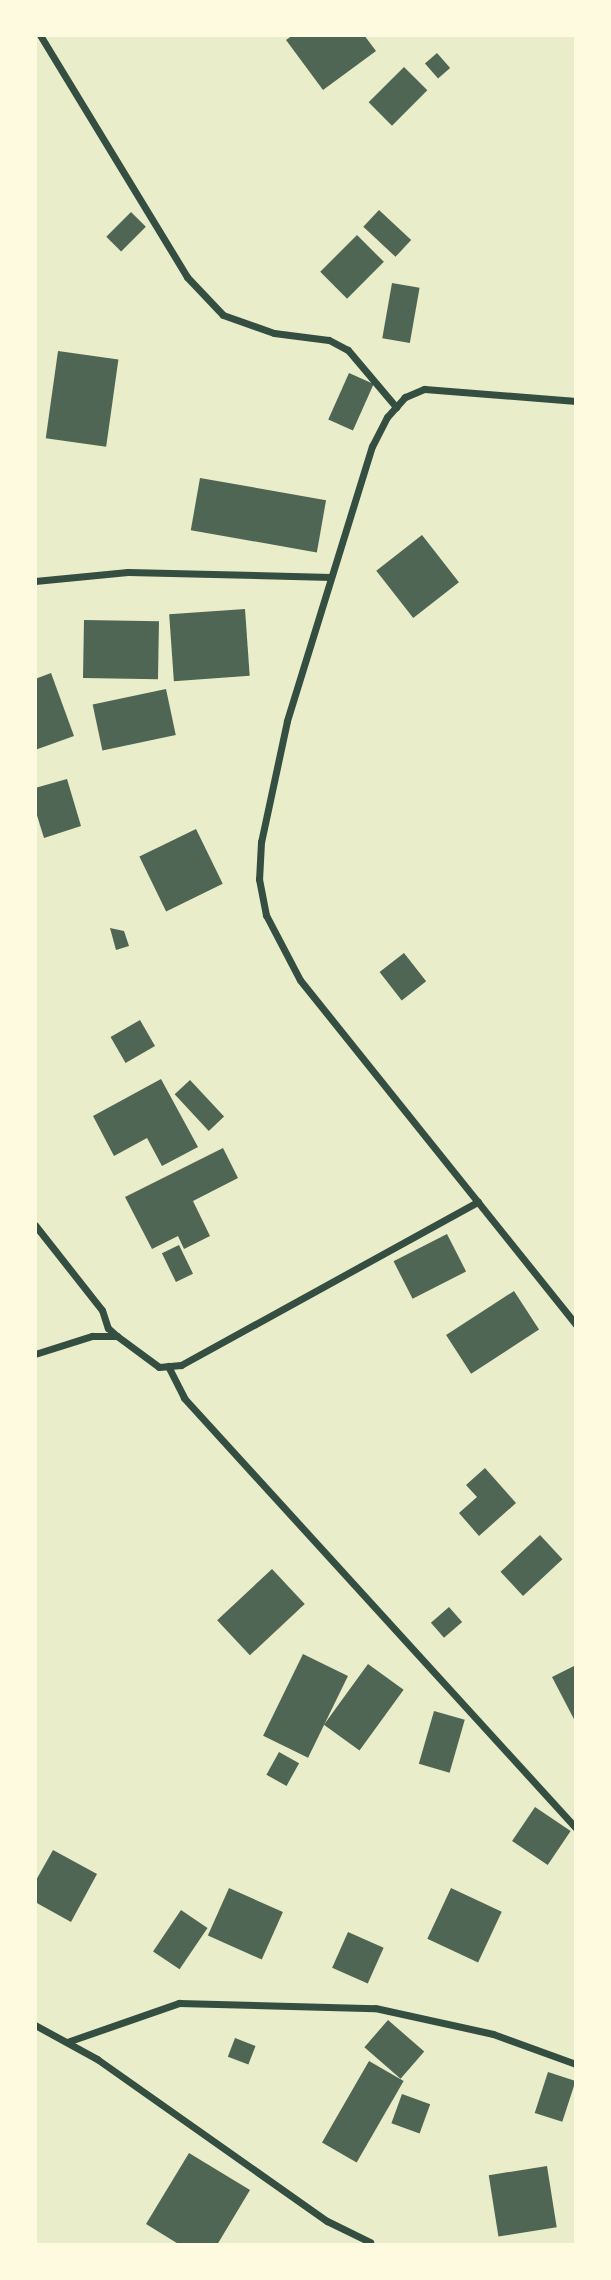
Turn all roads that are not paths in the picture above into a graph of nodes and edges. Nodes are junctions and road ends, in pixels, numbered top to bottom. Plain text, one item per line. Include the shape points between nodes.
1 (40, 35) edge
2 (576, 401) edge
3 (396, 407) junction
4 (331, 577) junction
5 (35, 581) edge
6 (478, 1202) junction
7 (35, 1225) edge
8 (576, 1325) edge
9 (117, 1336) junction
10 (35, 1354) edge
11 (168, 1366) junction
12 (576, 1828) edge
13 (35, 2025) edge
14 (66, 2042) junction
15 (576, 2064) edge
16 (370, 2242) dead end

1 - 3 street via 187,277 223,315 274,333 329,340 348,350
2 - 3 street via 424,389
3 - 4 street via 372,446
4 - 5 street via 128,572
4 - 6 street via 287,721 261,842 259,879 265,915 300,981
6 - 8 street
6 - 11 street via 181,1365
7 - 9 street
9 - 10 street via 92,1336
9 - 11 street via 131,1351 159,1367
11 - 12 street via 184,1398
13 - 14 street
14 - 15 street via 179,2003 375,2008 493,2034
14 - 16 street via 327,2221

